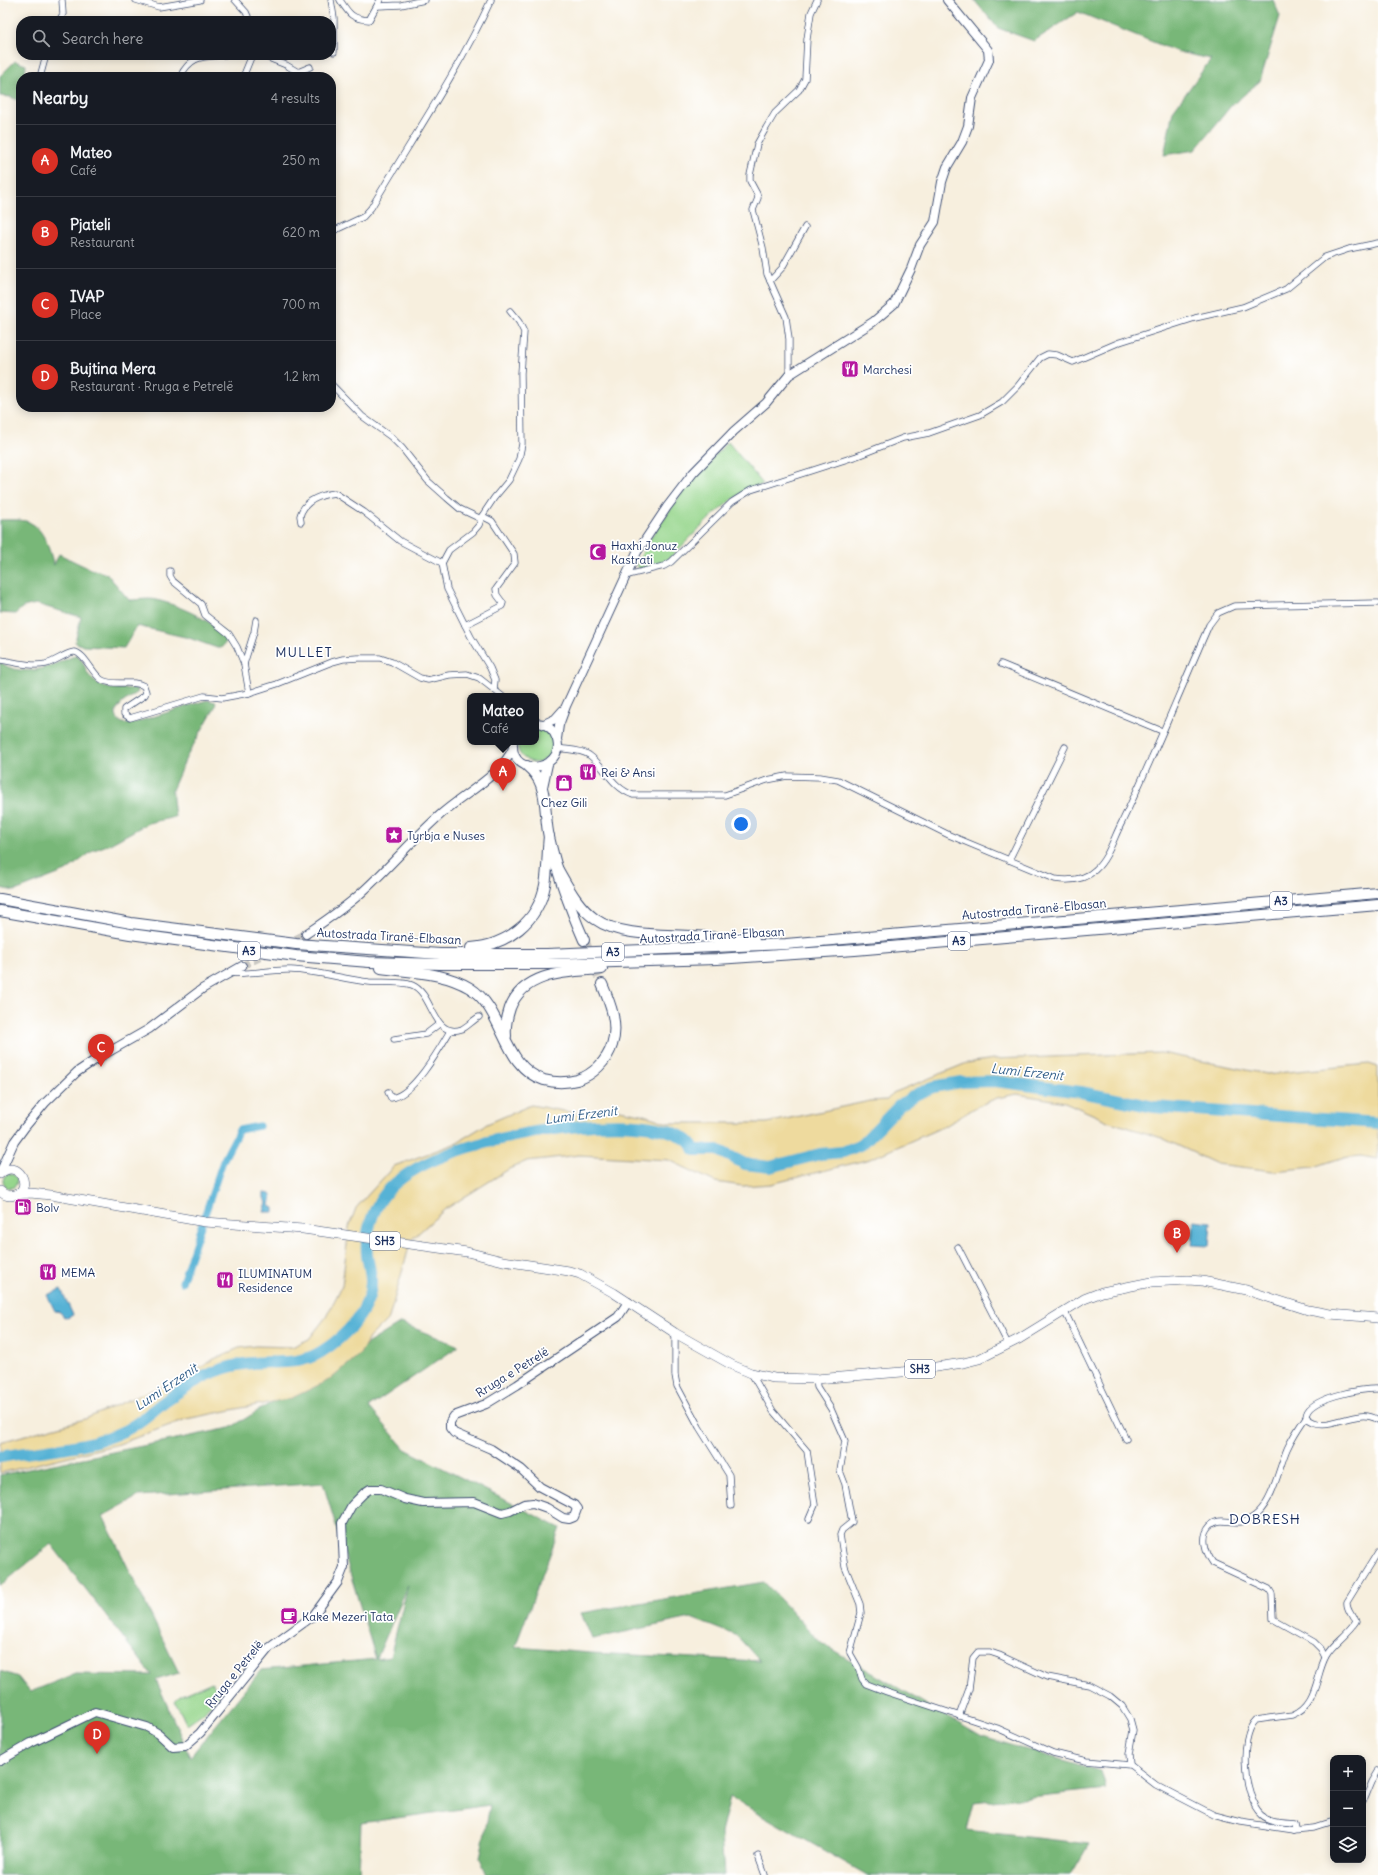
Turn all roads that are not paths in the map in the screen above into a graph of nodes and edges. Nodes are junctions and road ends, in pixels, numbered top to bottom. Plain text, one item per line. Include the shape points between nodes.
1 (62, 0) edge
2 (136, 0) edge
3 (200, 0) edge
4 (235, 0) edge
5 (331, 0) edge
6 (340, 0) edge
7 (425, 0) edge
8 (491, 0) edge
9 (817, 0) edge
10 (947, 0) edge
11 (379, 3) edge
12 (62, 16) edge
13 (248, 16) edge
14 (334, 16) edge
15 (45, 60) edge
16 (194, 60) edge
17 (250, 60) edge
18 (274, 60) edge
19 (310, 67) dead end
20 (41, 72) edge
21 (183, 72) edge
22 (245, 72) edge
23 (296, 72) edge
24 (302, 72) edge
25 (805, 227) dead end
26 (336, 230) edge
27 (1378, 243) edge
28 (770, 281) junction
29 (510, 311) dead end
30 (789, 375) junction
31 (336, 389) edge
32 (481, 517) junction
33 (302, 522) dead end
34 (442, 563) junction
35 (170, 571) dead end
36 (628, 574) junction
37 (1378, 603) edge
38 (256, 620) dead end
39 (465, 625) junction
40 (0, 660) edge
41 (244, 664) junction
42 (1001, 664) dead end
43 (494, 689) junction
44 (249, 693) junction
45 (499, 693) edge
46 (566, 706) junction
47 (540, 724) edge
48 (1162, 731) junction
49 (557, 738) junction
50 (513, 745) edge
51 (1065, 747) dead end
52 (558, 748) junction
53 (524, 764) junction
54 (547, 764) junction
55 (498, 770) junction
56 (542, 786) junction
57 (549, 836) junction
58 (1009, 860) junction
59 (557, 868) junction
60 (1378, 893) edge
61 (0, 899) edge
62 (1378, 905) edge
63 (0, 911) edge
64 (306, 934) tunnel mouth
65 (584, 940) tunnel mouth
66 (786, 944) junction
67 (440, 954) junction
68 (369, 962) junction
69 (640, 962) junction
70 (242, 966) tunnel mouth
71 (230, 973) junction
72 (602, 984) tunnel mouth
73 (479, 1016) dead end
74 (439, 1024) junction
75 (450, 1031) junction
76 (394, 1039) dead end
77 (509, 1045) junction
78 (388, 1092) dead end
79 (9, 1153) junction
80 (15, 1169) junction
81 (0, 1173) edge
82 (24, 1184) junction
83 (2, 1194) edge
84 (16, 1195) junction
85 (51, 1195) junction
86 (958, 1247) dead end
87 (628, 1302) junction
88 (1064, 1310) junction
89 (1378, 1318) edge
90 (675, 1333) junction
91 (1008, 1344) junction
92 (751, 1373) junction
93 (816, 1379) junction
94 (1378, 1389) edge
95 (1306, 1417) junction
96 (1378, 1420) edge
97 (1126, 1439) dead end
98 (731, 1506) dead end
99 (808, 1519) dead end
100 (1378, 1552) edge
101 (1325, 1657) junction
102 (960, 1716) junction
103 (0, 1761) edge
104 (1130, 1765) junction
105 (1378, 1769) edge
106 (1366, 1794) edge
107 (1330, 1823) edge
108 (1294, 1830) junction
109 (758, 1856) dead end
110 (765, 1875) edge

1 - 12 street
2 - 3 street via 159,7
4 - 13 street
5 - 14 street
6 - 11 street via 357,19 369,20
7 - 11 street via 409,4
8 - 26 street via 450,80 371,208 363,217
9 - 28 street via 811,13 807,39 805,79 799,90 775,113 766,128 757,144 750,175 758,198 753,210
10 - 30 main road via 988,50 989,60 972,98 968,126 962,142 947,167 935,222 920,244 894,304 872,322
15 - 20 street
16 - 21 street via 189,62
17 - 22 street
18 - 23 street
19 - 24 street
25 - 28 street via 782,268
27 - 36 street via 1325,257 1286,288 1243,307 1195,318 1120,342 1073,362 1048,354 1040,358 1010,394 993,409 929,433 903,438 857,456 751,490 732,502 671,562
28 - 30 street via 786,317
29 - 32 street via 524,332 521,372 522,444 515,470
30 - 36 main road via 766,403 693,473 646,538
31 - 32 street via 362,416 391,437 428,481 460,509
32 - 34 street via 479,525 450,550
32 - 39 street via 492,521 514,554 515,563 496,589 502,606
33 - 34 street via 300,516 306,505 319,497 334,493 364,512 400,541
34 - 39 street via 447,589
35 - 41 street via 173,581 201,604 205,615 229,634 238,647
36 - 46 main road
37 - 48 street via 1234,606 1218,613 1209,625
38 - 41 street
39 - 43 street via 490,668 495,680
40 - 44 street via 32,666 46,664 69,653 80,654 97,677 104,681 137,684 146,688 145,695 125,707 124,714 130,718 204,696 222,698
41 - 44 street
42 - 48 street
43 - 44 street via 479,678 467,674 449,674 428,680 380,658 358,658 332,662
43 - 45 street
46 - 47 main road via 555,719
46 - 49 main road
47 - 49 main road via 552,730
48 - 58 street via 1131,803 1103,859 1090,875 1066,880 1055,879
49 - 52 main road
50 - 53 main road via 516,756
50 - 55 main road via 508,759
51 - 58 street
52 - 54 main road via 554,758
52 - 58 street via 589,755 614,784 633,795 725,795 767,780 787,776 838,780 949,835
53 - 54 main road via 539,767
53 - 55 main road
53 - 56 highway via 538,777
54 - 56 highway
55 - 64 main road via 439,816 360,894
56 - 57 highway
57 - 59 highway
57 - 67 highway, A3 via 544,892 526,923 511,936 495,944 471,949 446,948
59 - 65 highway
59 - 66 highway via 580,905 596,920 617,929 742,940 778,939
60 - 66 highway, Autostrada Tiranë-Elbasan / A3
61 - 67 highway, Autostrada Tiranë-Elbasan / A3 via 131,923 253,940
62 - 69 highway, Autostrada Tiranë-Elbasan / A3 via 921,945
63 - 68 highway, Autostrada Tiranë-Elbasan / A3 via 102,930 217,947
66 - 67 highway, Autostrada Tiranë-Elbasan / A3 via 547,954
68 - 69 highway, Autostrada Tiranë-Elbasan / A3
68 - 77 highway via 376,967 449,979 471,989 492,1012
69 - 77 highway via 634,967 552,975 530,984 513,1000 508,1013 506,1029
70 - 71 main road
71 - 74 street via 305,971 368,982 411,985 421,992
71 - 79 main road via 191,997 149,1029 77,1072 25,1127
72 - 77 highway via 612,1010 614,1034 606,1057 591,1073 580,1079 565,1082 542,1079 524,1069 514,1057
73 - 75 street via 462,1029
74 - 75 street
74 - 76 street via 426,1034
75 - 78 street via 416,1080 403,1093 391,1098
79 - 80 main road
79 - 81 main road
80 - 81 main road via 7,1169
80 - 82 main road via 21,1174
82 - 84 main road
82 - 85 main road, SH3
83 - 84 main road, SH3
84 - 85 main road, SH3
85 - 87 main road, SH3 via 199,1221 303,1229 467,1252 502,1261 570,1271 580,1274
86 - 91 street
87 - 90 main road, SH3
87 - 103 main road, Rruga e Petrelë via 618,1317 586,1340 497,1398 458,1413 450,1422 450,1428 454,1433 491,1449 521,1469 540,1487 574,1505 577,1509 574,1517 563,1518 548,1508 533,1503 502,1513 474,1502 423,1503 381,1489 370,1489 352,1505 342,1523 344,1567 338,1582 307,1622 269,1648 192,1741 181,1747 174,1747 147,1727 95,1712
88 - 89 main road, SH3 via 1102,1292 1151,1282 1188,1280 1246,1290 1308,1310
88 - 91 main road, SH3
88 - 97 street
90 - 92 main road, SH3
90 - 98 street via 677,1386 729,1475
91 - 93 main road, SH3 via 979,1359 964,1363 902,1372
92 - 93 main road, SH3 via 774,1378
92 - 99 street via 773,1411 807,1451 815,1505
93 - 102 street via 845,1441 840,1471 852,1522 840,1535 845,1567 860,1604 850,1653 866,1684
94 - 95 street via 1356,1391 1320,1401 1308,1410
95 - 96 street via 1317,1424 1360,1415
95 - 101 street via 1287,1448 1269,1496 1258,1513 1246,1522 1218,1521 1210,1526 1205,1544 1213,1563 1269,1588 1272,1594 1273,1619 1314,1642 1321,1648
100 - 101 street via 1347,1602 1346,1607 1354,1623
101 - 108 street via 1308,1704 1292,1715 1256,1720 1249,1729 1245,1748 1245,1773 1257,1808 1262,1816 1271,1820 1295,1823
102 - 104 street via 997,1728 1053,1753 1086,1761
102 - 104 street via 969,1690 973,1658 978,1652 990,1652 1047,1677 1089,1685 1110,1696 1122,1706 1130,1719 1133,1730
104 - 108 street via 1156,1785 1214,1815
105 - 106 street
107 - 108 street
109 - 110 street

